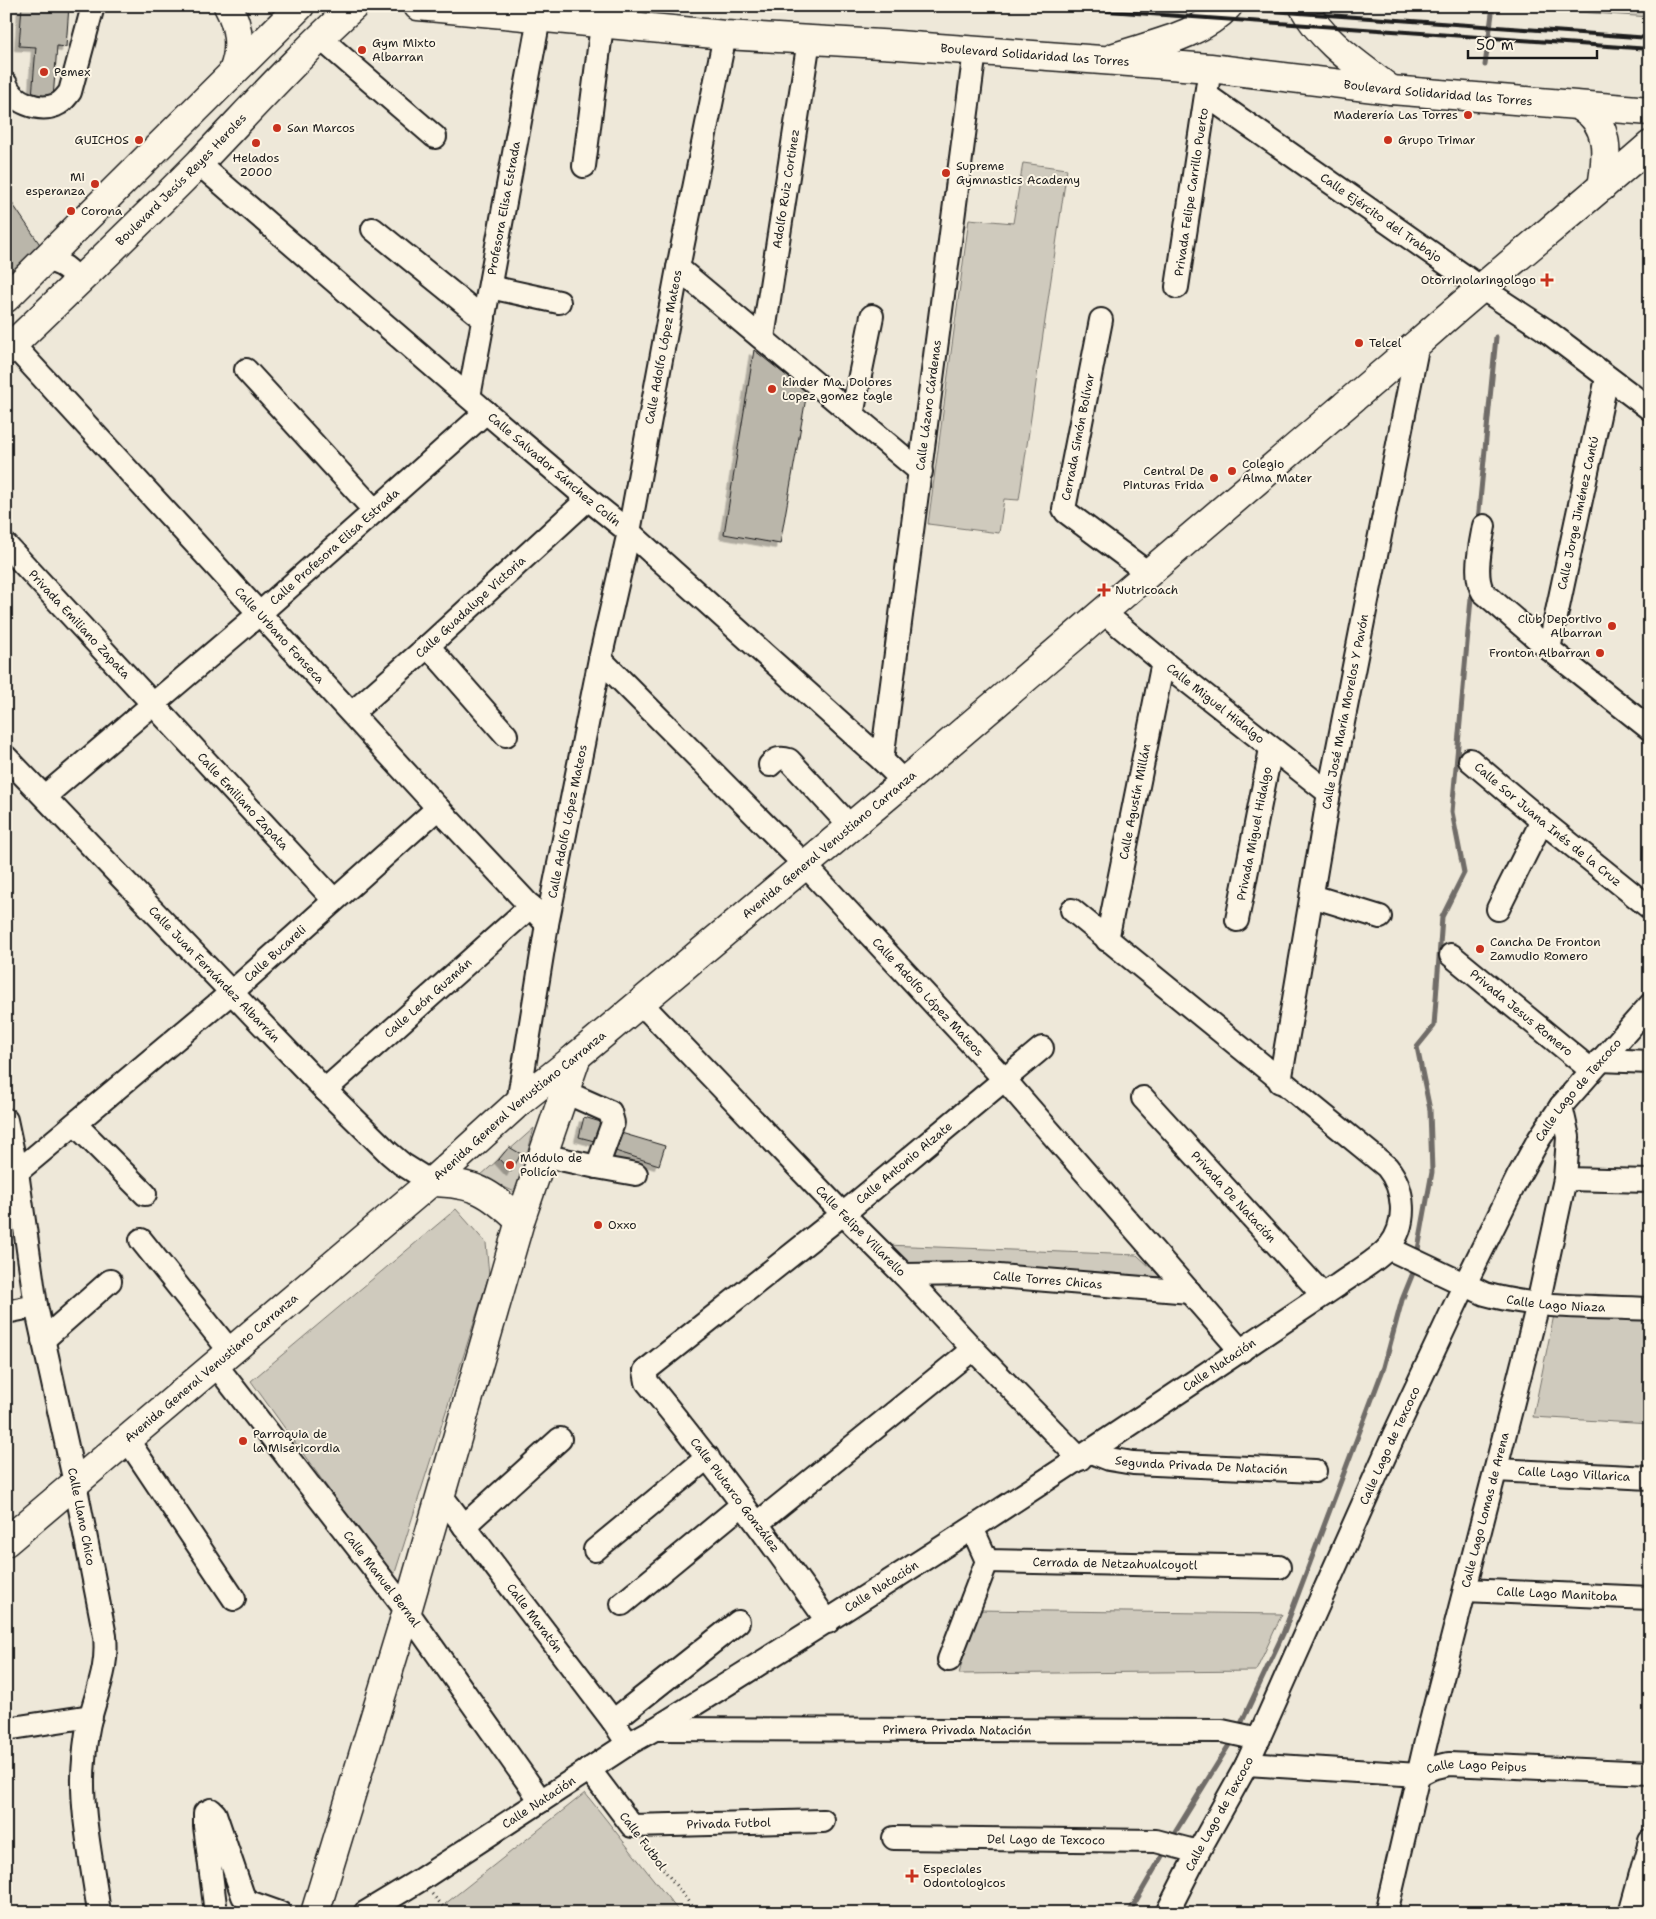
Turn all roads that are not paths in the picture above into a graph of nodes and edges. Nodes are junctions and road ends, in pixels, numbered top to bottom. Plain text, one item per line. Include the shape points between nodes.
1 (93, 6) edge
2 (228, 6) edge
3 (300, 6) edge
4 (354, 6) edge
5 (418, 6) edge
6 (1228, 6) edge
7 (1303, 6) edge
8 (538, 18) junction
9 (602, 24) junction
10 (725, 35) junction
11 (319, 38) junction
12 (809, 40) junction
13 (975, 51) junction
14 (1102, 61) junction
15 (1210, 68) junction
16 (233, 71) junction
17 (6, 84) edge
18 (1391, 90) junction
19 (1206, 96) junction
20 (1582, 107) junction
21 (1650, 111) edge
22 (435, 137) dead end
23 (1650, 145) edge
24 (198, 163) junction
25 (584, 166) dead end
26 (1602, 187) junction
27 (372, 229) dead end
28 (45, 260) junction
29 (678, 268) junction
30 (78, 284) junction
31 (490, 287) junction
32 (1177, 287) dead end
33 (1480, 287) junction
34 (6, 298) edge
35 (559, 302) dead end
36 (872, 316) dead end
37 (484, 319) junction
38 (1101, 320) dead end
39 (763, 338) junction
40 (1418, 343) junction
41 (9, 348) edge
42 (246, 370) dead end
43 (1607, 378) junction
44 (469, 397) junction
45 (1650, 409) edge
46 (486, 412) junction
47 (852, 415) junction
48 (921, 472) junction
49 (588, 499) junction
50 (376, 512) junction
51 (1484, 526) dead end
52 (629, 532) junction
53 (6, 545) edge
54 (1148, 573) junction
55 (1103, 612) junction
56 (259, 614) junction
57 (428, 646) junction
58 (1549, 649) junction
59 (600, 659) junction
60 (1163, 662) junction
61 (152, 703) junction
62 (352, 713) junction
63 (1650, 728) edge
64 (506, 735) dead end
65 (1271, 749) junction
66 (6, 756) edge
67 (882, 760) junction
68 (1470, 760) dead end
69 (770, 765) dead end
70 (904, 782) junction
71 (1329, 793) junction
72 (45, 796) junction
73 (438, 808) junction
74 (1542, 821) junction
75 (850, 826) junction
76 (804, 864) junction
77 (1312, 896) junction
78 (334, 900) junction
79 (531, 906) junction
80 (1650, 908) edge
81 (1498, 909) dead end
82 (1072, 910) dead end
83 (1380, 917) dead end
84 (1237, 920) dead end
85 (547, 924) junction
86 (1107, 940) junction
87 (1451, 955) dead end
88 (232, 992) junction
89 (640, 1002) junction
90 (1650, 1005) edge
91 (1042, 1048) dead end
92 (577, 1056) junction
93 (1650, 1062) edge
94 (1596, 1065) junction
95 (1004, 1079) junction
96 (1280, 1082) junction
97 (325, 1090) junction
98 (565, 1092) junction
99 (1143, 1098) dead end
100 (518, 1103) junction
101 (1561, 1106) junction
102 (6, 1120) edge
103 (75, 1124) junction
104 (542, 1155) junction
105 (596, 1167) junction
106 (17, 1172) junction
107 (636, 1174) dead end
108 (1565, 1178) junction
109 (1650, 1180) edge
110 (431, 1182) junction
111 (146, 1194) dead end
112 (843, 1214) junction
113 (520, 1222) junction
114 (141, 1240) dead end
115 (1397, 1252) junction
116 (904, 1275) junction
117 (110, 1282) dead end
118 (1465, 1284) junction
119 (1190, 1292) junction
120 (1323, 1295) junction
121 (1538, 1304) junction
122 (36, 1306) junction
123 (1650, 1309) edge
124 (6, 1312) edge
125 (43, 1340) junction
126 (973, 1349) junction
127 (1241, 1351) junction
128 (222, 1358) junction
129 (646, 1369) joint
130 (127, 1439) junction
131 (560, 1439) dead end
132 (1085, 1456) junction
133 (708, 1457) junction
134 (1496, 1470) junction
135 (1315, 1471) dead end
136 (1650, 1478) edge
137 (75, 1483) junction
138 (440, 1494) junction
139 (743, 1504) junction
140 (758, 1523) junction
141 (464, 1526) junction
142 (973, 1530) junction
143 (6, 1542) edge
144 (595, 1550) dead end
145 (987, 1561) junction
146 (1279, 1567) dead end
147 (1465, 1590) junction
148 (1650, 1598) edge
149 (234, 1599) dead end
150 (622, 1604) dead end
151 (407, 1611) junction
152 (738, 1622) dead end
153 (828, 1622) junction
154 (949, 1660) dead end
155 (90, 1716) junction
156 (613, 1721) junction
157 (6, 1729) edge
158 (655, 1729) junction
159 (1245, 1736) junction
160 (628, 1744) junction
161 (1247, 1764) junction
162 (589, 1769) junction
163 (1650, 1773) edge
164 (1418, 1775) junction
165 (541, 1801) junction
166 (823, 1822) dead end
167 (632, 1826) joint
168 (894, 1838) dead end
169 (1650, 1841) edge
170 (1179, 1847) junction
171 (99, 1913) edge
172 (216, 1913) edge
173 (280, 1913) edge
174 (315, 1913) edge
175 (365, 1913) edge
176 (1167, 1913) edge
177 (1386, 1913) edge
178 (1630, 1913) edge

1 - 17 street via 70,92 64,100 46,108 20,102 12,96
2 - 16 main road via 238,34
3 - 16 main road
4 - 11 main road, Boulevard Jesús Reyes Heroles
5 - 8 main road, Boulevard Solidaridad las Torres
6 - 14 main road via 1194,31
7 - 18 main road via 1331,44
8 - 9 main road, Boulevard Solidaridad las Torres
8 - 31 street, Profesora Elisa Estrada
9 - 10 main road, Boulevard Solidaridad las Torres
9 - 25 street
10 - 12 main road, Boulevard Solidaridad las Torres
10 - 29 street, Calle Adolfo López Mateos
11 - 22 street
11 - 24 main road, Boulevard Jesús Reyes Heroles
12 - 13 main road, Boulevard Solidaridad las Torres
12 - 39 street, Adolfo Ruiz Cortinez
13 - 14 main road, Boulevard Solidaridad las Torres
13 - 48 street, Calle Lázaro Cárdenas
14 - 15 main road, Boulevard Solidaridad las Torres
15 - 18 main road, Boulevard Solidaridad las Torres
15 - 19 street
16 - 28 main road
18 - 20 main road, Boulevard Solidaridad las Torres
19 - 32 street, Privada Felipe Carrillo Puerto
19 - 33 street, Calle Ejército del Trabajo
20 - 21 main road, Boulevard Solidaridad las Torres
20 - 26 main road via 1598,121 1605,141
23 - 26 main road, Avenida General Venustiano Carranza
24 - 30 main road, Boulevard Jesús Reyes Heroles
24 - 44 street, Calle Salvador Sánchez Colín
26 - 33 main road, Avenida General Venustiano Carranza
27 - 37 street
28 - 30 street via 64,266
28 - 34 main road
29 - 39 street
29 - 52 street, Calle Adolfo López Mateos
30 - 41 main road, Boulevard Jesús Reyes Heroles
31 - 35 street
31 - 37 street, Profesora Elisa Estrada
33 - 40 main road, Avenida General Venustiano Carranza
33 - 43 street, Calle Ejército del Trabajo via 1544,329
36 - 47 street
37 - 44 street, Profesora Elisa Estrada
38 - 54 street, Cerrada Simón Bolívar via 1064,509
39 - 47 street
40 - 54 main road, Avenida General Venustiano Carranza
40 - 71 street, Calle José María Morelos Y Pavón
41 - 56 street, Calle Urbano Fonseca
42 - 50 street
43 - 45 street, Calle Ejército del Trabajo
43 - 58 street, Calle Jorge Jiménez Cantú
44 - 46 street, Calle Salvador Sánchez Colín
46 - 49 street, Calle Salvador Sánchez Colín
46 - 50 street, Calle Profesora Elisa Estrada
47 - 48 street
48 - 67 street, Calle Lázaro Cárdenas
49 - 52 street, Calle Salvador Sánchez Colín
49 - 57 street, Calle Guadalupe Victoria
50 - 56 street, Calle Profesora Elisa Estrada
51 - 58 street via 1479,554 1480,588
52 - 59 street, Calle Adolfo López Mateos
52 - 67 street, Calle Salvador Sánchez Colín
53 - 61 street, Privada Emiliano Zapata
54 - 55 main road, Avenida General Venustiano Carranza
55 - 60 street, Calle Miguel Hidalgo
55 - 70 main road, Avenida General Venustiano Carranza
56 - 61 street, Calle Profesora Elisa Estrada
56 - 62 street, Calle Urbano Fonseca
57 - 62 street, Calle Guadalupe Victoria
57 - 64 street
58 - 63 street
59 - 76 street, Calle Adolfo López Mateos
59 - 85 street, Calle Adolfo López Mateos
60 - 65 street, Calle Miguel Hidalgo
60 - 86 street, Calle Agustín Millán
61 - 72 street, Calle Profesora Elisa Estrada
61 - 78 street, Calle Emiliano Zapata
62 - 73 street, Calle Urbano Fonseca
65 - 71 street, Calle Miguel Hidalgo
65 - 84 street, Privada Miguel Hidalgo
66 - 72 street, Calle Juan Fernández Albarrán
67 - 70 street, Calle Salvador Sánchez Colín
68 - 74 street, Calle Sor Juana Inés de la Cruz
69 - 75 street via 776,759 789,760
70 - 75 main road, Avenida General Venustiano Carranza
71 - 77 street, Calle José María Morelos Y Pavón
72 - 88 street, Calle Juan Fernández Albarrán
73 - 78 street, Calle Bucareli
73 - 79 street, Calle Urbano Fonseca
74 - 80 street, Calle Sor Juana Inés de la Cruz
74 - 81 street
75 - 76 main road, Avenida General Venustiano Carranza
76 - 89 main road, Avenida General Venustiano Carranza
76 - 95 street, Calle Adolfo López Mateos
77 - 83 street
77 - 96 street, Calle José María Morelos Y Pavón
78 - 88 street, Calle Bucareli
79 - 85 street, Calle Urbano Fonseca
79 - 97 street, Calle León Guzmán
82 - 86 street
85 - 100 street, Calle Adolfo López Mateos
86 - 96 street
87 - 94 street, Privada Jesus Romero
88 - 97 street, Calle Juan Fernández Albarrán
88 - 103 street, Calle Bucareli
89 - 92 main road, Avenida General Venustiano Carranza
89 - 112 street, Calle Felipe Villarello
90 - 94 street, Calle Lago de Texcoco
91 - 95 street, Calle Antonio Alzate
92 - 98 main road
92 - 100 main road, Avenida General Venustiano Carranza
93 - 94 street
94 - 101 street, Calle Lago de Texcoco
95 - 112 street, Calle Antonio Alzate
95 - 119 street, Calle Adolfo López Mateos
96 - 115 street via 1395,1176 1402,1197
97 - 110 street, Calle Juan Fernández Albarrán via 395,1158
98 - 104 main road
98 - 105 street via 612,1115 613,1123
99 - 120 street, Privada De Natación
100 - 110 main road, Avenida General Venustiano Carranza
101 - 108 street, Calle Lago Lomas de Arena via 1568,1138
101 - 118 street, Calle Lago de Texcoco via 1519,1175
102 - 106 street, Calle Llano Chico
103 - 106 street, Calle Bucareli
103 - 111 street
104 - 105 street
104 - 113 main road
105 - 107 street
106 - 122 street, Calle Llano Chico
108 - 109 street
108 - 121 street, Calle Lago Lomas de Arena
110 - 113 main road via 453,1182 486,1193
110 - 128 main road, Avenida General Venustiano Carranza
112 - 116 street, Calle Felipe Villarello
112 - 129 street, Calle Antonio Alzate
113 - 138 main road
114 - 128 street, Calle Manuel Bernal
115 - 118 street, Calle Lago Niaza
115 - 120 street, Calle Natación
116 - 119 street, Calle Torres Chicas via 975,1274
116 - 126 street, Calle Felipe Villarello
117 - 125 street
118 - 121 street, Calle Lago Niaza via 1502,1299
118 - 159 street, Calle Lago de Texcoco via 1394,1436
119 - 127 street, Calle Adolfo López Mateos
120 - 127 street, Calle Natación
121 - 123 street, Calle Lago Niaza
121 - 134 street, Calle Lago Lomas de Arena
122 - 124 street
122 - 125 street, Calle Llano Chico
125 - 137 street, Calle Llano Chico
126 - 132 street, Calle Felipe Villarello
126 - 140 street
127 - 132 street, Calle Natación
128 - 130 main road, Avenida General Venustiano Carranza
128 - 151 street, Calle Manuel Bernal
129 - 133 street, Calle Plutarco González via 647,1382
130 - 137 main road, Avenida General Venustiano Carranza
130 - 149 street
131 - 141 street
132 - 135 street, Segunda Privada De Natación via 1133,1463
132 - 142 street, Calle Natación
133 - 139 street, Calle Plutarco González
133 - 144 street
134 - 136 street, Calle Lago Villarica
134 - 147 street, Calle Lago Lomas de Arena
137 - 143 main road, Avenida General Venustiano Carranza
137 - 155 street, Calle Llano Chico via 106,1650 103,1677
138 - 141 street, Calle Maratón
138 - 151 main road
139 - 140 street, Calle Plutarco González
139 - 150 street
140 - 153 street, Calle Plutarco González
141 - 156 street, Calle Maratón
142 - 145 street
142 - 153 street, Calle Natación
145 - 146 street, Cerrada de Netzahualcoyotl
145 - 154 street
147 - 148 street, Calle Lago Manitoba
147 - 164 street, Calle Lago Lomas de Arena
151 - 165 street, Calle Manuel Bernal
151 - 174 main road
152 - 156 street
153 - 158 street, Calle Natación
155 - 157 street
155 - 171 street, Calle Llano Chico via 83,1790
156 - 160 street, Calle Maratón
158 - 159 street, Primera Privada Natación
158 - 160 street, Calle Natación
159 - 161 street, Calle Lago de Texcoco
160 - 162 street, Calle Natación
161 - 164 street, Calle Lago Peipus
161 - 170 street, Calle Lago de Texcoco
162 - 165 street, Calle Natación
162 - 167 street, Calle Futbol
163 - 164 street, Calle Lago Peipus via 1449,1764
164 - 177 street, Calle Lago Lomas de Arena
165 - 175 street, Calle Natación
166 - 167 street, Privada Futbol
168 - 170 street, Del Lago de Texcoco
169 - 178 street
170 - 176 street, Calle Lago de Texcoco
172 - 173 street via 204,1826 206,1813 211,1810 243,1896 249,1902

